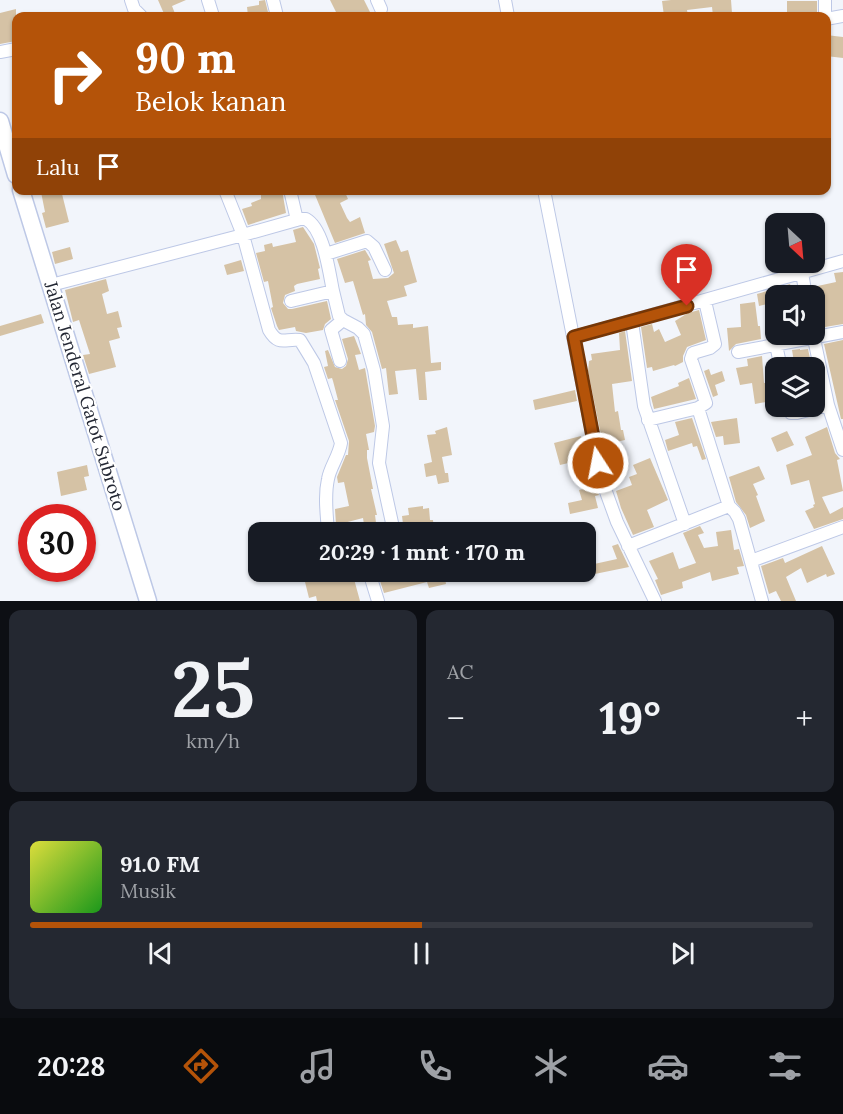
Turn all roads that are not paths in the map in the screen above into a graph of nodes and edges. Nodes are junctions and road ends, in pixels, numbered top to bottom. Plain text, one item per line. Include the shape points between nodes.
1 (0, 120) edge
2 (12, 161) edge
3 (23, 195) edge
4 (227, 195) edge
5 (291, 195) edge
6 (545, 195) edge
7 (297, 220) junction
8 (243, 235) junction
9 (326, 254) junction
10 (843, 261) edge
11 (825, 266) edge
12 (385, 270) dead end
13 (802, 273) joint
14 (51, 285) junction
15 (804, 285) edge
16 (333, 291) junction
17 (291, 301) dead end
18 (705, 301) junction
19 (343, 320) junction
20 (632, 322) junction
21 (843, 332) edge
22 (825, 334) edge
23 (574, 337) junction
24 (776, 345) joint
25 (816, 345) edge
26 (738, 352) dead end
27 (779, 357) edge
28 (340, 361) dead end
29 (828, 405) junction
30 (825, 406) edge
31 (698, 408) junction
32 (648, 420) junction
33 (838, 422) edge
34 (843, 450) edge
35 (729, 506) junction
36 (327, 522) edge
37 (392, 522) edge
38 (685, 524) junction
39 (843, 527) edge
40 (628, 546) junction
41 (751, 561) junction
42 (372, 582) edge
43 (148, 601) edge
44 (378, 601) edge
45 (656, 601) edge
46 (762, 601) edge

1 - 2 main road
3 - 14 main road, Jalan Jenderal Gatot Subroto
4 - 8 street
5 - 7 street
6 - 23 street
7 - 8 street
7 - 9 street via 312,223
8 - 14 street
8 - 36 street via 269,330 280,341 300,340 306,347 339,438 340,451 328,478
9 - 12 street via 367,241
9 - 16 street
10 - 11 street
13 - 15 street
13 - 18 street
14 - 43 main road, Jalan Jenderal Gatot Subroto
16 - 17 street
16 - 19 street
18 - 20 street
18 - 31 street via 715,344 691,355 707,401
19 - 28 street via 331,330
19 - 37 street via 364,334 374,370 383,426 379,463
20 - 23 street
20 - 32 street
21 - 22 street
23 - 40 street via 601,478
24 - 26 street
24 - 27 street
25 - 29 street
29 - 30 street
29 - 33 street
31 - 32 street
31 - 35 street
32 - 38 street
33 - 34 street
35 - 38 street
35 - 41 street via 738,515
38 - 40 street
39 - 41 street
40 - 45 street
41 - 46 street
42 - 44 street

